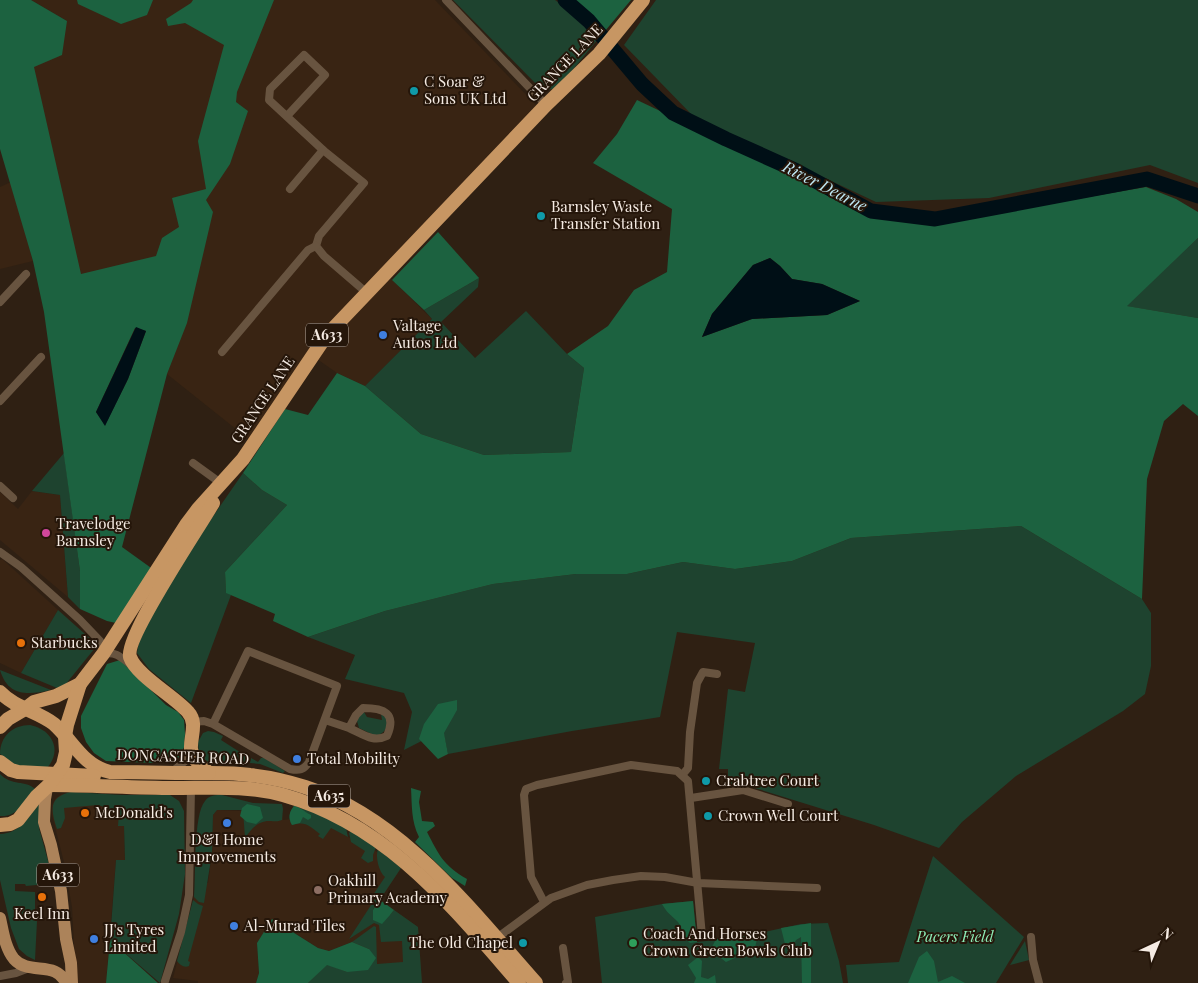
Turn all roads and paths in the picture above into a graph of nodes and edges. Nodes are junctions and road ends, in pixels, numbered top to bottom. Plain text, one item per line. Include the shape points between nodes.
1 (446, 0) edge
2 (643, 0) edge
3 (546, 105) junction
4 (287, 116) junction
5 (322, 150) junction
6 (290, 189) dead end
7 (316, 246) junction
8 (26, 274) dead end
9 (8, 278) dead end
10 (16, 285) junction
11 (367, 293) junction
12 (0, 302) edge
13 (222, 352) dead end
14 (41, 357) dead end
15 (0, 401) edge
16 (193, 463) dead end
17 (222, 484) junction
18 (0, 486) edge
19 (13, 498) dead end
20 (0, 552) edge
21 (104, 654) junction
22 (716, 674) dead end
23 (149, 679) junction
24 (80, 684) junction
25 (0, 692) edge
26 (25, 710) junction
27 (325, 720) junction
28 (193, 722) junction
29 (214, 724) junction
30 (0, 727) edge
31 (349, 728) junction
32 (65, 736) junction
33 (191, 748) junction
34 (0, 762) edge
35 (153, 772) junction
36 (172, 772) junction
37 (209, 773) junction
38 (58, 774) junction
39 (686, 777) junction
40 (48, 786) junction
41 (173, 788) junction
42 (191, 788) junction
43 (691, 798) junction
44 (788, 804) dead end
45 (0, 825) edge
46 (698, 883) junction
47 (817, 888) dead end
48 (544, 902) junction
49 (0, 920) edge
50 (702, 936) dead end
51 (1031, 937) dead end
52 (66, 939) junction
53 (492, 942) junction
54 (563, 948) dead end
55 (30, 968) junction
56 (46, 968) junction
57 (0, 976) edge
58 (165, 981) dead end
59 (67, 982) edge
60 (519, 983) edge
61 (536, 983) edge
62 (566, 983) edge
63 (1039, 983) edge

1 - 3 street
2 - 3 highway, GRANGE LANE / A633 via 599,54
3 - 11 highway, GRANGE LANE / A633
4 - 4 street via 269,100 270,89 304,55 325,75
4 - 5 street
5 - 6 street
5 - 7 street via 364,183 319,236
7 - 11 street
7 - 13 street via 308,250
8 - 10 street
9 - 10 street
10 - 12 street
11 - 17 highway, GRANGE LANE / A633 via 326,336 243,459
14 - 15 street
16 - 17 street
17 - 21 highway, GRANGE LANE / A633 via 186,525
17 - 23 highway, A633 via 149,609 130,648 132,660
18 - 19 street
20 - 21 street via 94,635 100,641
21 - 23 street via 118,654
21 - 24 highway, GRANGE LANE / A633
22 - 39 street via 703,672 697,683
23 - 28 highway, A633 via 190,713
24 - 26 highway, GRANGE LANE / A633 via 34,702
24 - 32 highway, A633
25 - 26 highway, A635
26 - 30 highway, GRANGE LANE
26 - 32 highway, A635 via 48,720
27 - 29 street, DONCASTER ROAD via 309,762 297,771
27 - 29 street via 336,686 248,651
27 - 31 street
28 - 29 street, DONCASTER ROAD
28 - 33 highway
31 - 31 street via 363,708 385,712 391,719 387,736 378,740
32 - 35 highway, DONCASTER ROAD / A635 via 100,770
32 - 38 highway via 65,757
33 - 36 street via 184,762
33 - 37 highway via 196,760
34 - 38 highway via 18,772
35 - 36 highway, DONCASTER ROAD / A635
35 - 42 highway via 187,780
36 - 37 highway, DONCASTER ROAD / A635
37 - 53 highway, DONCASTER ROAD / A635 via 248,774 290,782 356,810 433,869 452,888
38 - 40 highway
38 - 41 highway via 160,780
39 - 43 street
39 - 48 street via 677,771 632,765 526,789 531,877
40 - 41 highway, DONCASTER ROAD / A635
40 - 45 highway via 18,820
40 - 52 main road, A633 via 44,822 60,890
41 - 42 highway, DONCASTER ROAD / A635
42 - 53 highway, DONCASTER ROAD / A635 via 240,789 283,795 352,823 415,871
42 - 58 street via 189,895
43 - 44 street via 743,790 766,800
43 - 46 street
46 - 47 street
46 - 48 street via 641,876 587,885
46 - 50 street
48 - 53 street
49 - 55 main road via 7,948 17,962
51 - 63 street
52 - 56 main road, A633 via 61,960
52 - 59 main road, A633 via 71,963
53 - 60 highway, DONCASTER ROAD / A635
53 - 61 highway, DONCASTER ROAD / A635
54 - 62 street
55 - 56 main road
55 - 57 street
56 - 59 main road, A633 via 57,972

